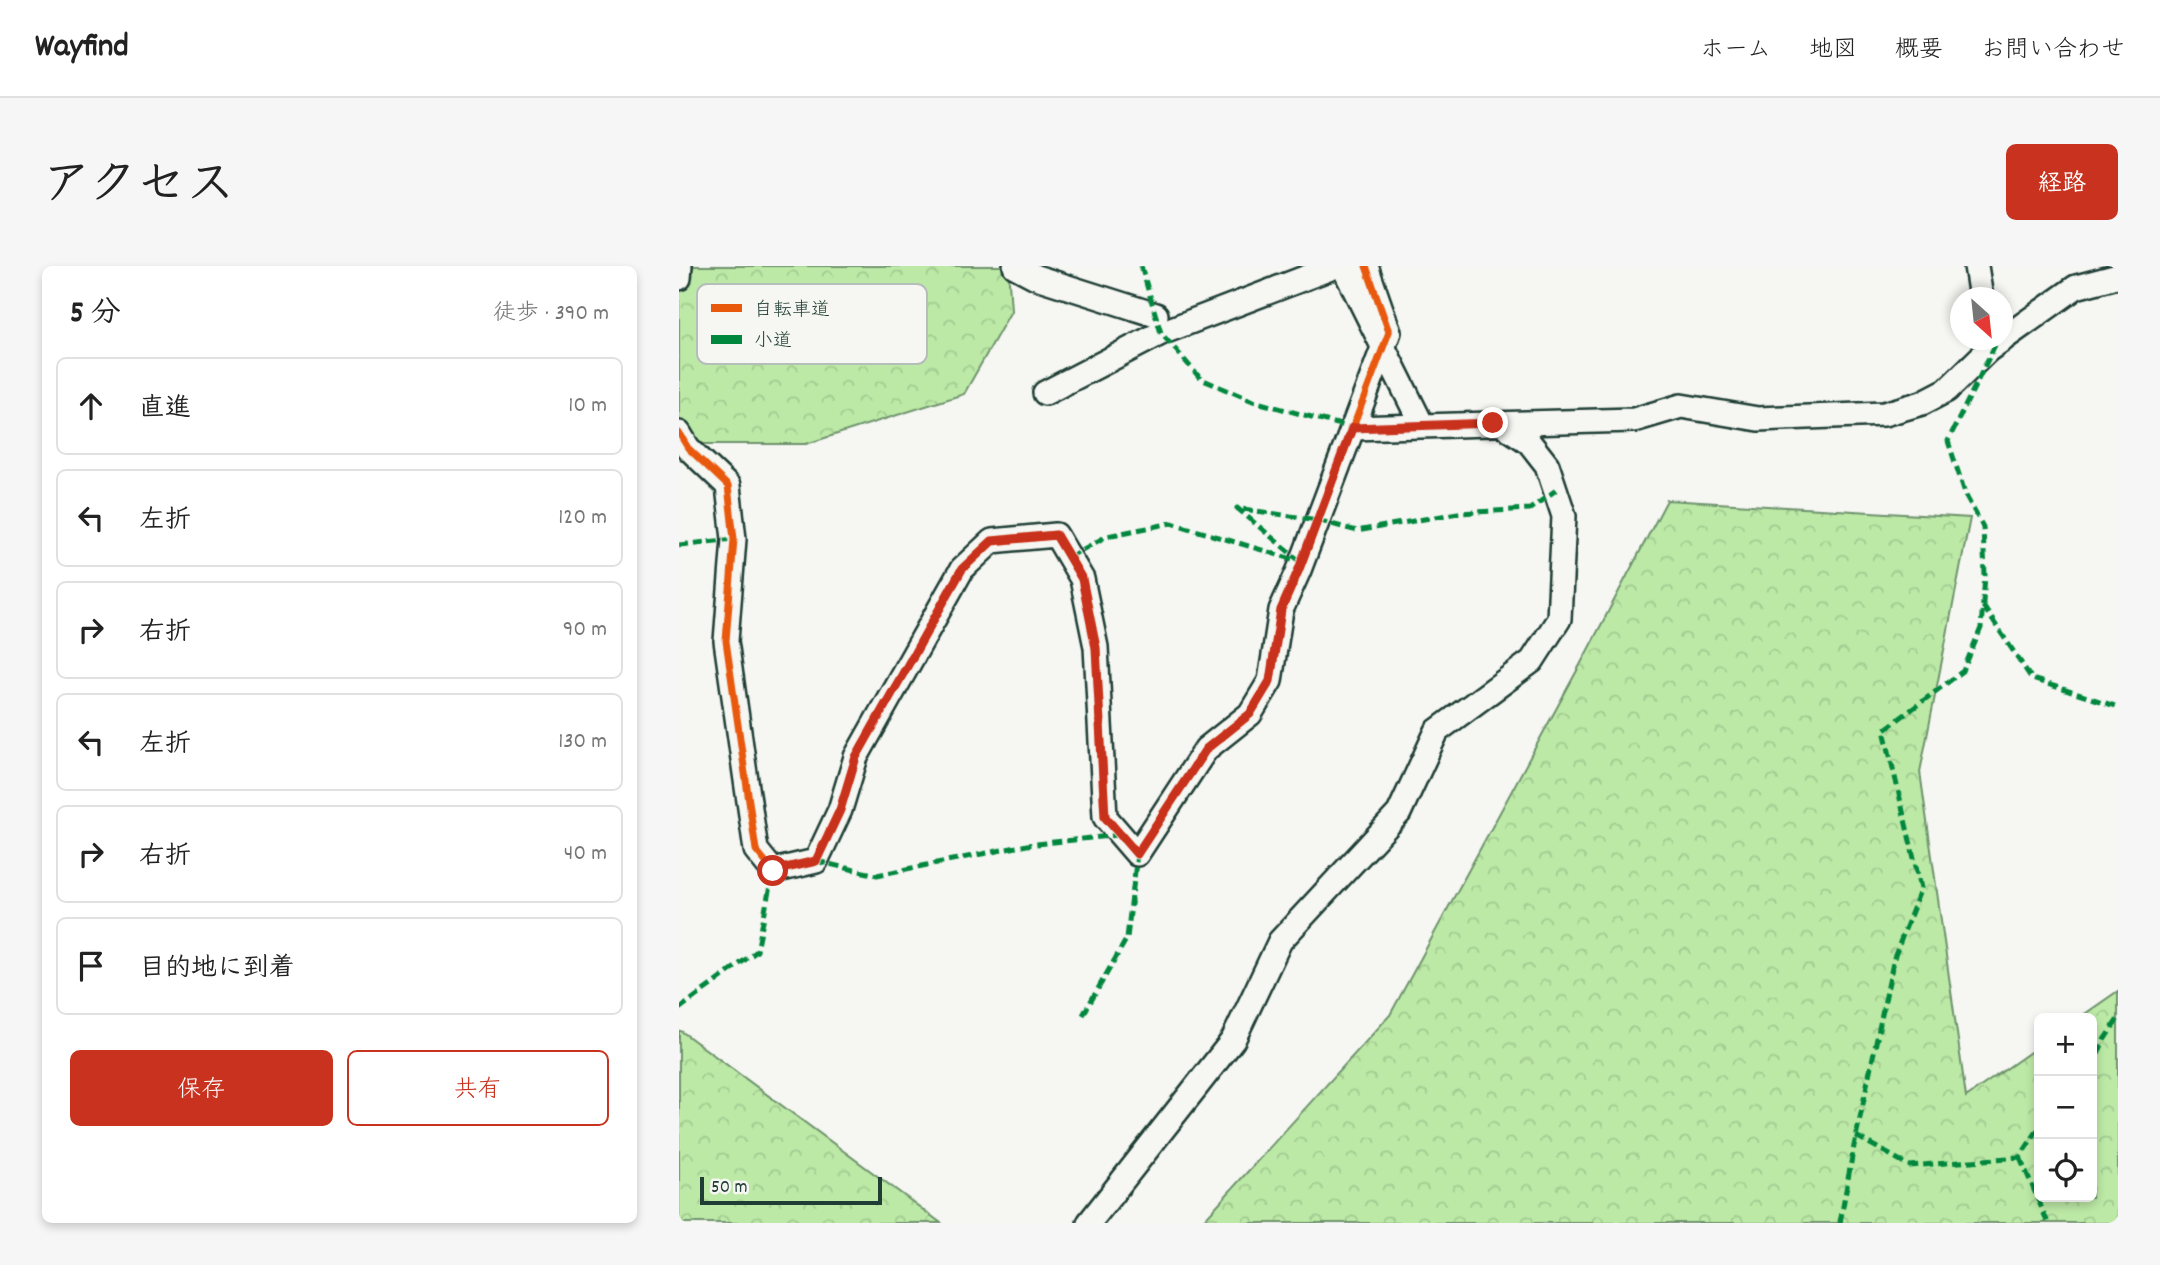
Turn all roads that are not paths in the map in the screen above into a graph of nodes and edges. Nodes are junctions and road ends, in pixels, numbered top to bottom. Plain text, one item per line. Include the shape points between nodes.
1 (680, 266) edge
2 (1015, 266) edge
3 (1336, 266) edge
4 (1343, 266) edge
5 (1366, 266) edge
6 (1976, 266) edge
7 (2118, 276) edge
8 (679, 278) edge
9 (1979, 287) edge
10 (1156, 315) dead end
11 (2013, 330) edge
12 (1382, 349) junction
13 (1987, 350) edge
14 (1045, 393) dead end
15 (1502, 424) junction
16 (1422, 425) junction
17 (1352, 428) junction
18 (679, 433) edge
19 (1089, 1223) edge

1 - 8 street
2 - 10 street
3 - 14 street via 1161,333
4 - 12 street
5 - 12 street via 1389,332
6 - 9 street
7 - 11 street via 2076,287
12 - 16 street
12 - 17 street
13 - 15 street via 1947,390 1884,414 1758,419 1681,407 1634,420
15 - 16 street
15 - 19 street via 1529,442 1547,465 1564,516 1559,619 1532,661 1437,731 1399,813 1280,941 1233,1040
16 - 17 street
17 - 18 street via 1281,610 1270,681 1250,714 1206,749 1137,854 1105,817 1096,648 1082,579 1056,535 992,541 962,569 856,757 840,810 816,861 773,871 756,850 726,641 734,540 728,486 688,449

